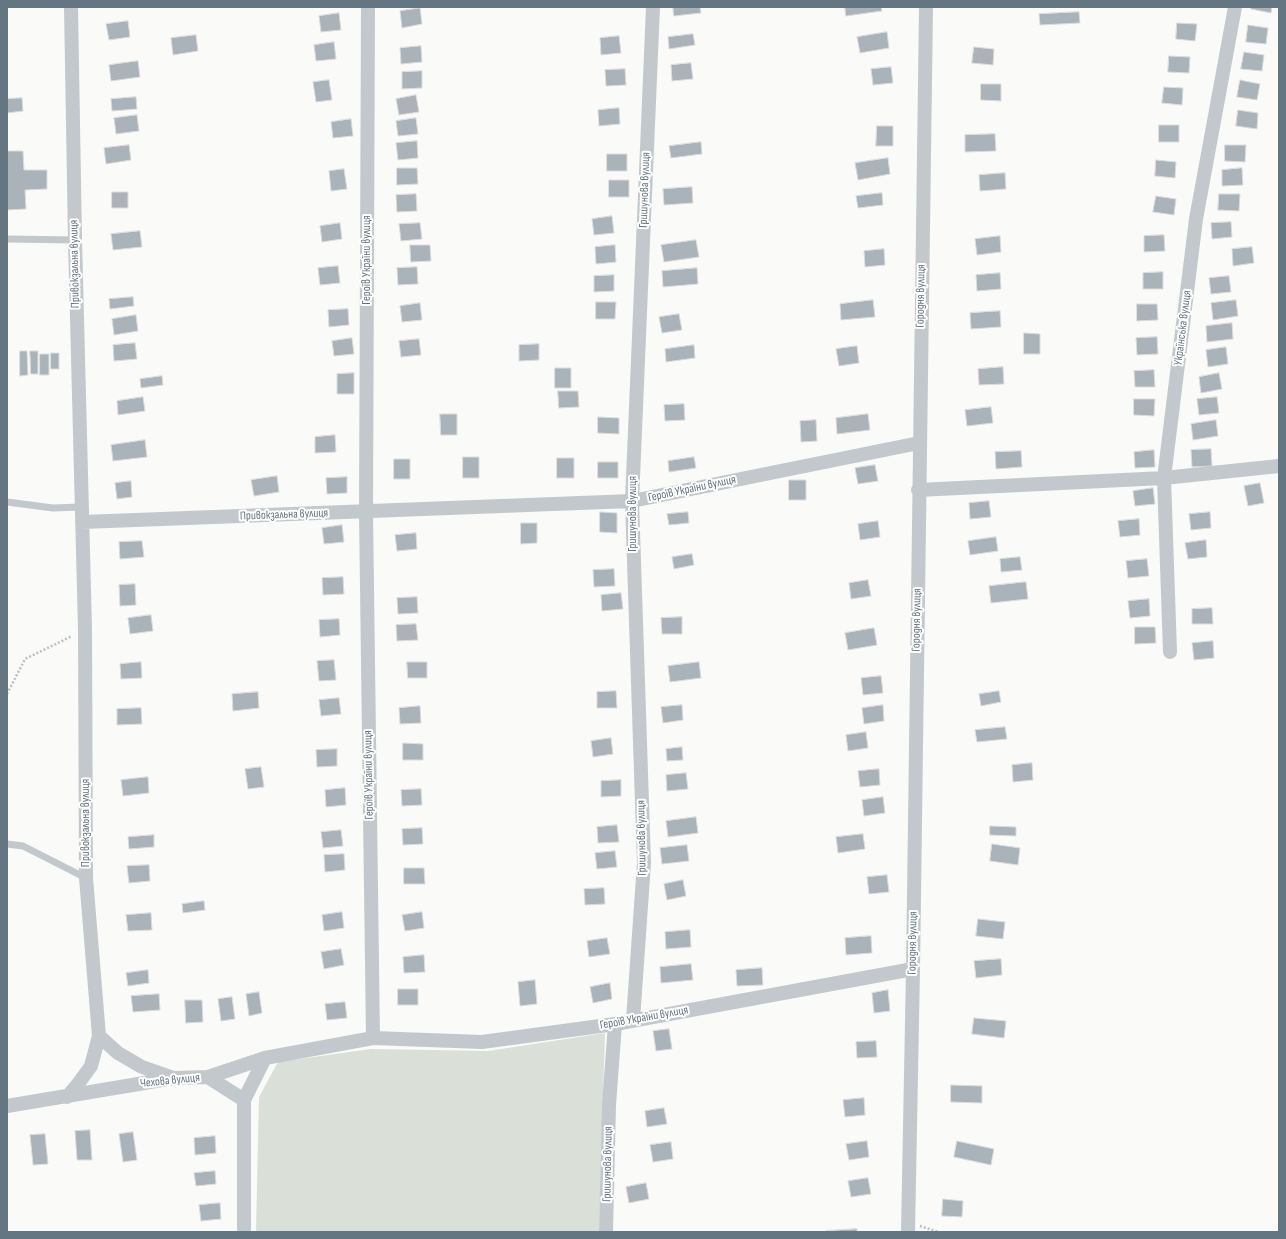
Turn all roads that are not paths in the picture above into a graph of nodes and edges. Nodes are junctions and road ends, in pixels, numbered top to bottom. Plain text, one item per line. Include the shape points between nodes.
1 (71, 7) edge
2 (368, 7) edge
3 (652, 7) edge
4 (926, 7) edge
5 (1235, 7) edge
6 (7, 239) edge
7 (75, 240) junction
8 (919, 443) junction
9 (1279, 466) edge
10 (1164, 478) junction
11 (918, 490) junction
12 (632, 501) junction
13 (7, 502) edge
14 (81, 506) junction
15 (366, 512) junction
16 (83, 522) junction
17 (1170, 652) dead end
18 (7, 844) edge
19 (86, 878) junction
20 (913, 969) junction
21 (633, 1020) junction
22 (615, 1024) junction
23 (99, 1036) junction
24 (372, 1038) junction
25 (265, 1058) junction
26 (208, 1077) junction
27 (174, 1078) junction
28 (68, 1097) junction
29 (244, 1100) junction
30 (7, 1106) edge
31 (908, 1227) edge
32 (244, 1232) edge
33 (606, 1232) edge

1 - 7 street, Привокзальна вулиця
2 - 15 street, Героїв України вулиця
3 - 12 street, Гришунова вулиця
4 - 8 street, Городня вулиця
5 - 10 street, Українська вулиця via 1196,219
6 - 7 lane
7 - 14 street, Привокзальна вулиця
8 - 11 street, Городня вулиця
8 - 12 street, Героїв України вулиця
9 - 10 street
10 - 11 street
10 - 17 street, Українська вулиця
11 - 20 street, Городня вулиця
12 - 15 street, Героїв України вулиця
12 - 21 street, Гришунова вулиця via 644,863
13 - 14 lane via 53,508
14 - 16 street, Привокзальна вулиця
15 - 16 street, Привокзальна вулиця
15 - 24 street, Героїв України вулиця
16 - 19 street, Привокзальна вулиця
18 - 19 lane via 23,846
19 - 23 street, Привокзальна вулиця
20 - 21 street, Героїв України вулиця
20 - 31 street, Городня вулиця
21 - 22 street, Героїв України вулиця
22 - 24 street, Героїв України вулиця via 482,1042
22 - 33 street, Гришунова вулиця via 609,1105
23 - 27 street via 118,1053 142,1067
23 - 28 street, Привокзальна вулиця via 91,1066
24 - 25 street, Героїв України вулиця
25 - 26 street, Героїв України вулиця
25 - 29 street
26 - 27 street, Чехова вулиця
26 - 29 street, Чехова вулиця
27 - 28 street, Чехова вулиця
28 - 30 street, Чехова вулиця
29 - 32 street

